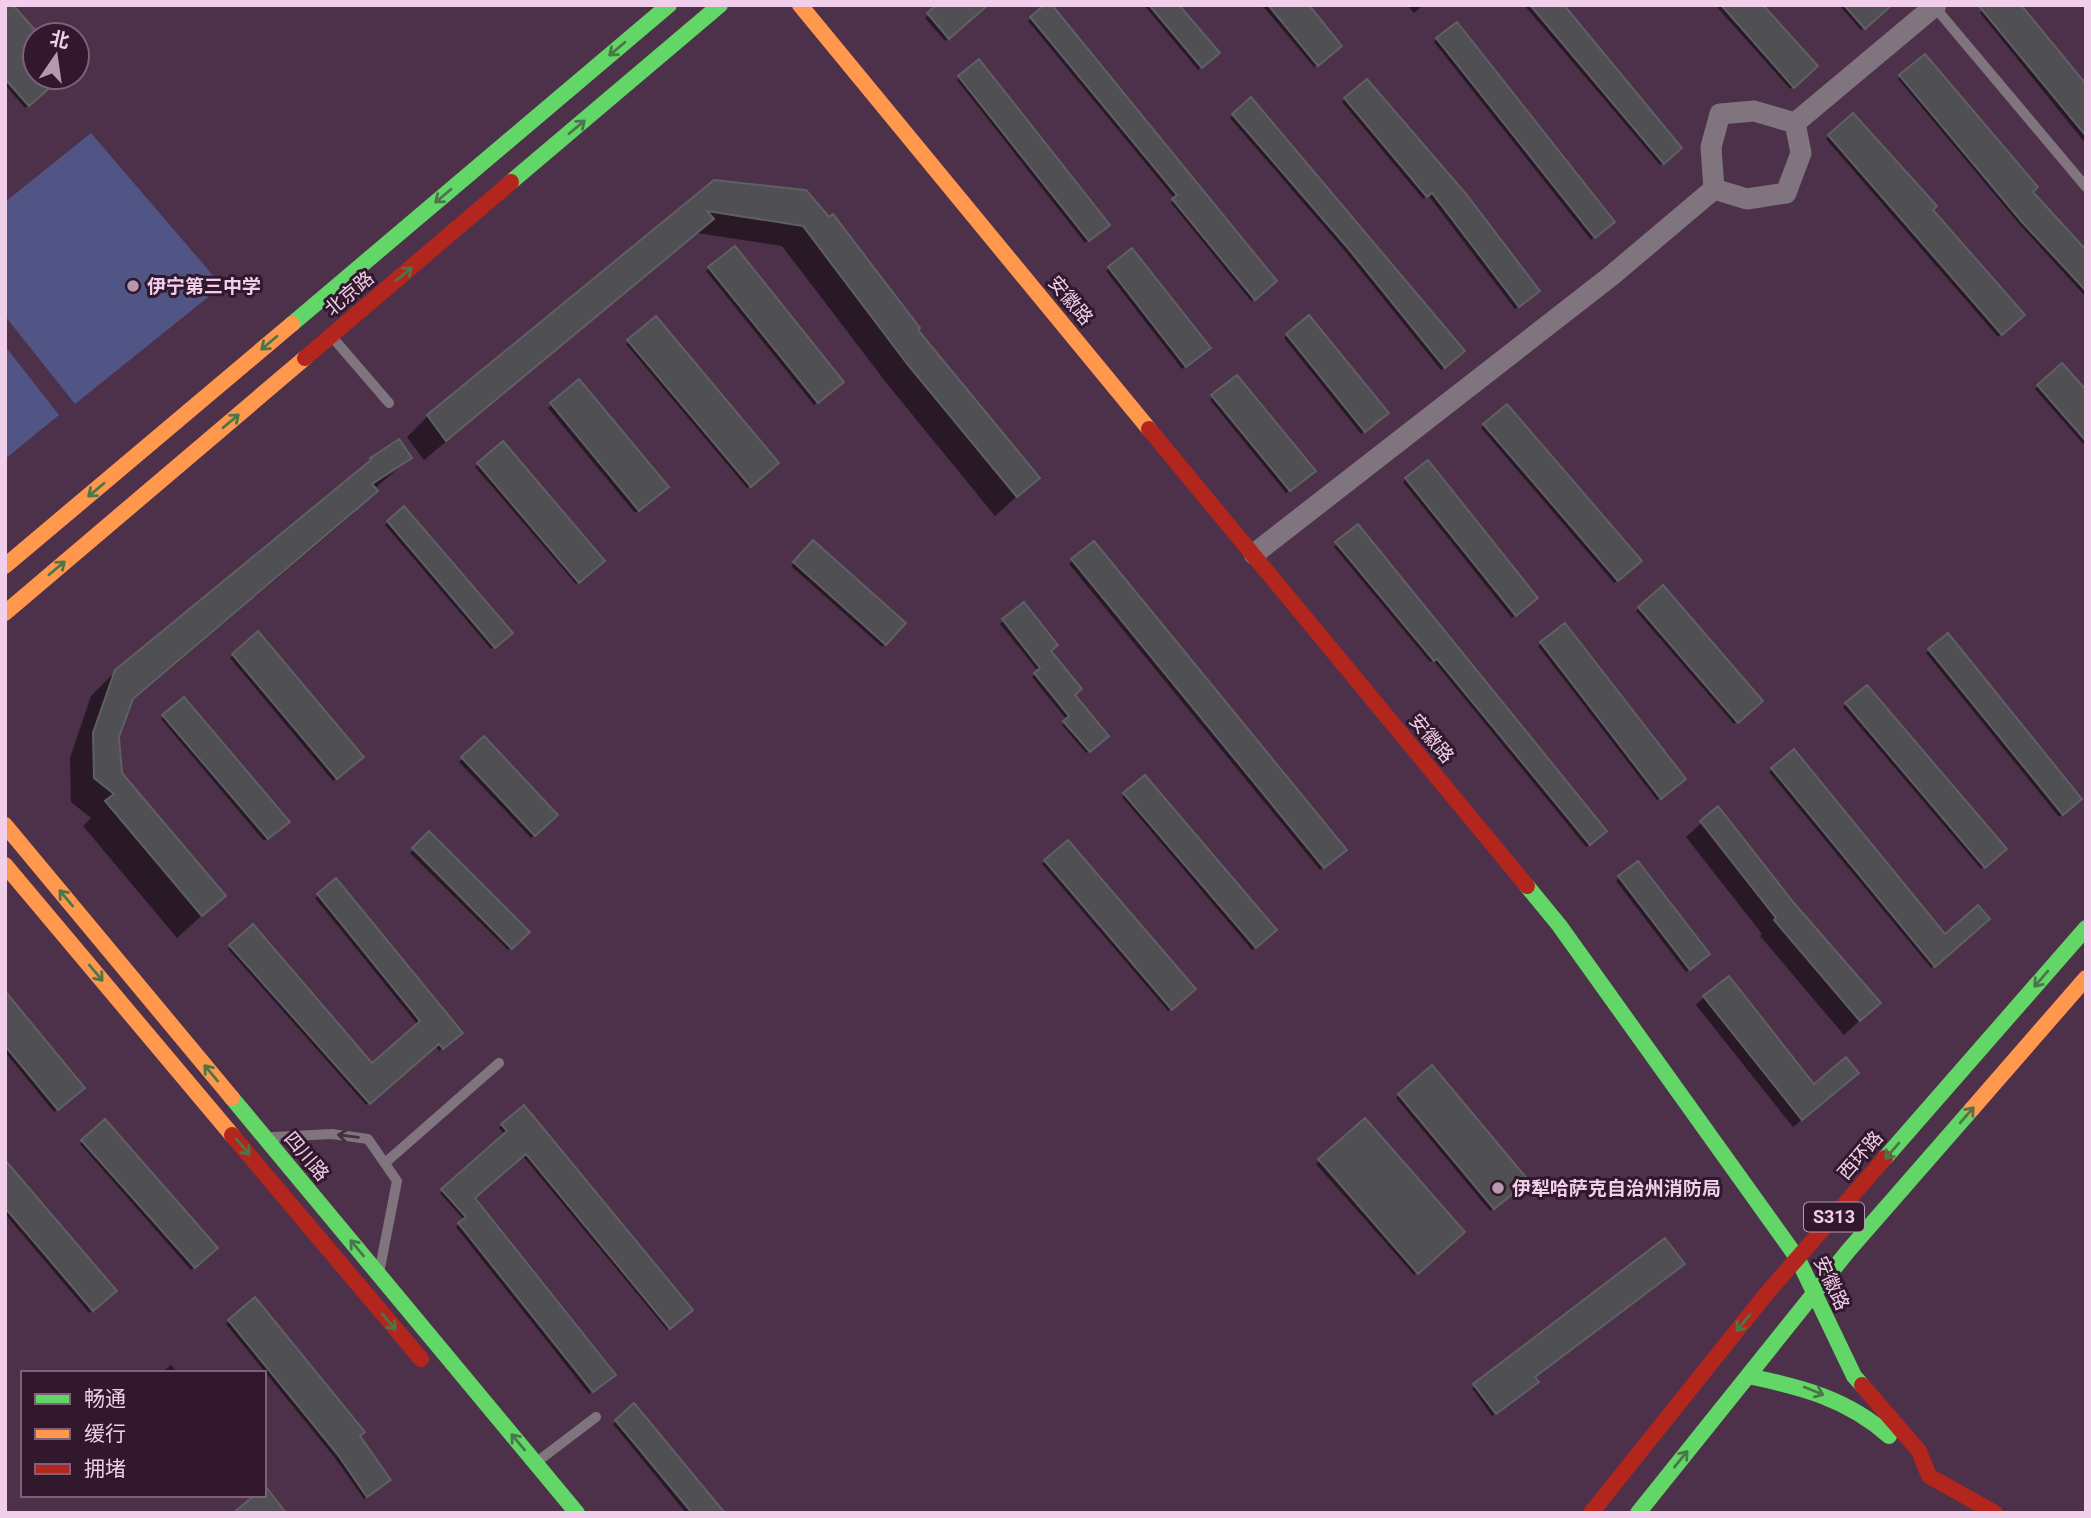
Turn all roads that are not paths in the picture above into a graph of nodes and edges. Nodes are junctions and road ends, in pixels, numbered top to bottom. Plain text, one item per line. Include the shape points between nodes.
1 (669, 5) edge
2 (720, 5) edge
3 (800, 5) edge
4 (1934, 6) edge
5 (1795, 123) junction
6 (2086, 187) edge
7 (1714, 189) junction
8 (331, 335) junction
9 (390, 404) dead end
10 (1254, 554) junction
11 (5, 566) edge
12 (5, 613) edge
13 (5, 825) edge
14 (5, 865) edge
15 (2086, 928) edge
16 (2086, 978) edge
17 (499, 1063) dead end
18 (265, 1138) junction
19 (385, 1163) junction
20 (1798, 1259) junction
21 (379, 1274) junction
22 (1813, 1294) junction
23 (434, 1375) dead end
24 (1748, 1376) junction
25 (596, 1417) dead end
26 (535, 1462) junction
27 (1929, 1476) junction
28 (577, 1513) edge
29 (1591, 1513) edge
30 (1638, 1513) edge
31 (1973, 1513) edge
32 (1995, 1513) edge

1 -> 11 street, 北京路
8 -> 2 street, 北京路
3 - 10 street, 安徽路
4 - 5 street
4 - 6 lane
5 - 7 street via 1801,153 1786,193 1747,199
5 - 7 street via 1754,111 1720,114 1711,147
7 - 10 street via 1611,276
8 - 9 lane
12 -> 8 street, 北京路
10 - 20 street, 安徽路 via 1559,925
18 -> 13 street, 四川路
14 -> 23 street
15 -> 20 street, 西环路 / S313
22 -> 16 street, S313
17 - 19 lane
19 -> 18 lane via 368,1139 332,1134
21 -> 18 street, 四川路
19 - 21 lane via 397,1181
20 - 22 street, 安徽路
20 -> 29 street, 西环路 / S313
26 -> 21 street, 四川路
22 - 24 street, S313
22 - 27 street, 安徽路 via 1854,1376 1919,1451
24 -> 27 street via 1809,1388 1872,1419
30 -> 24 street, S313
25 - 26 lane
26 - 28 street, 四川路
27 - 31 street
27 - 32 street

